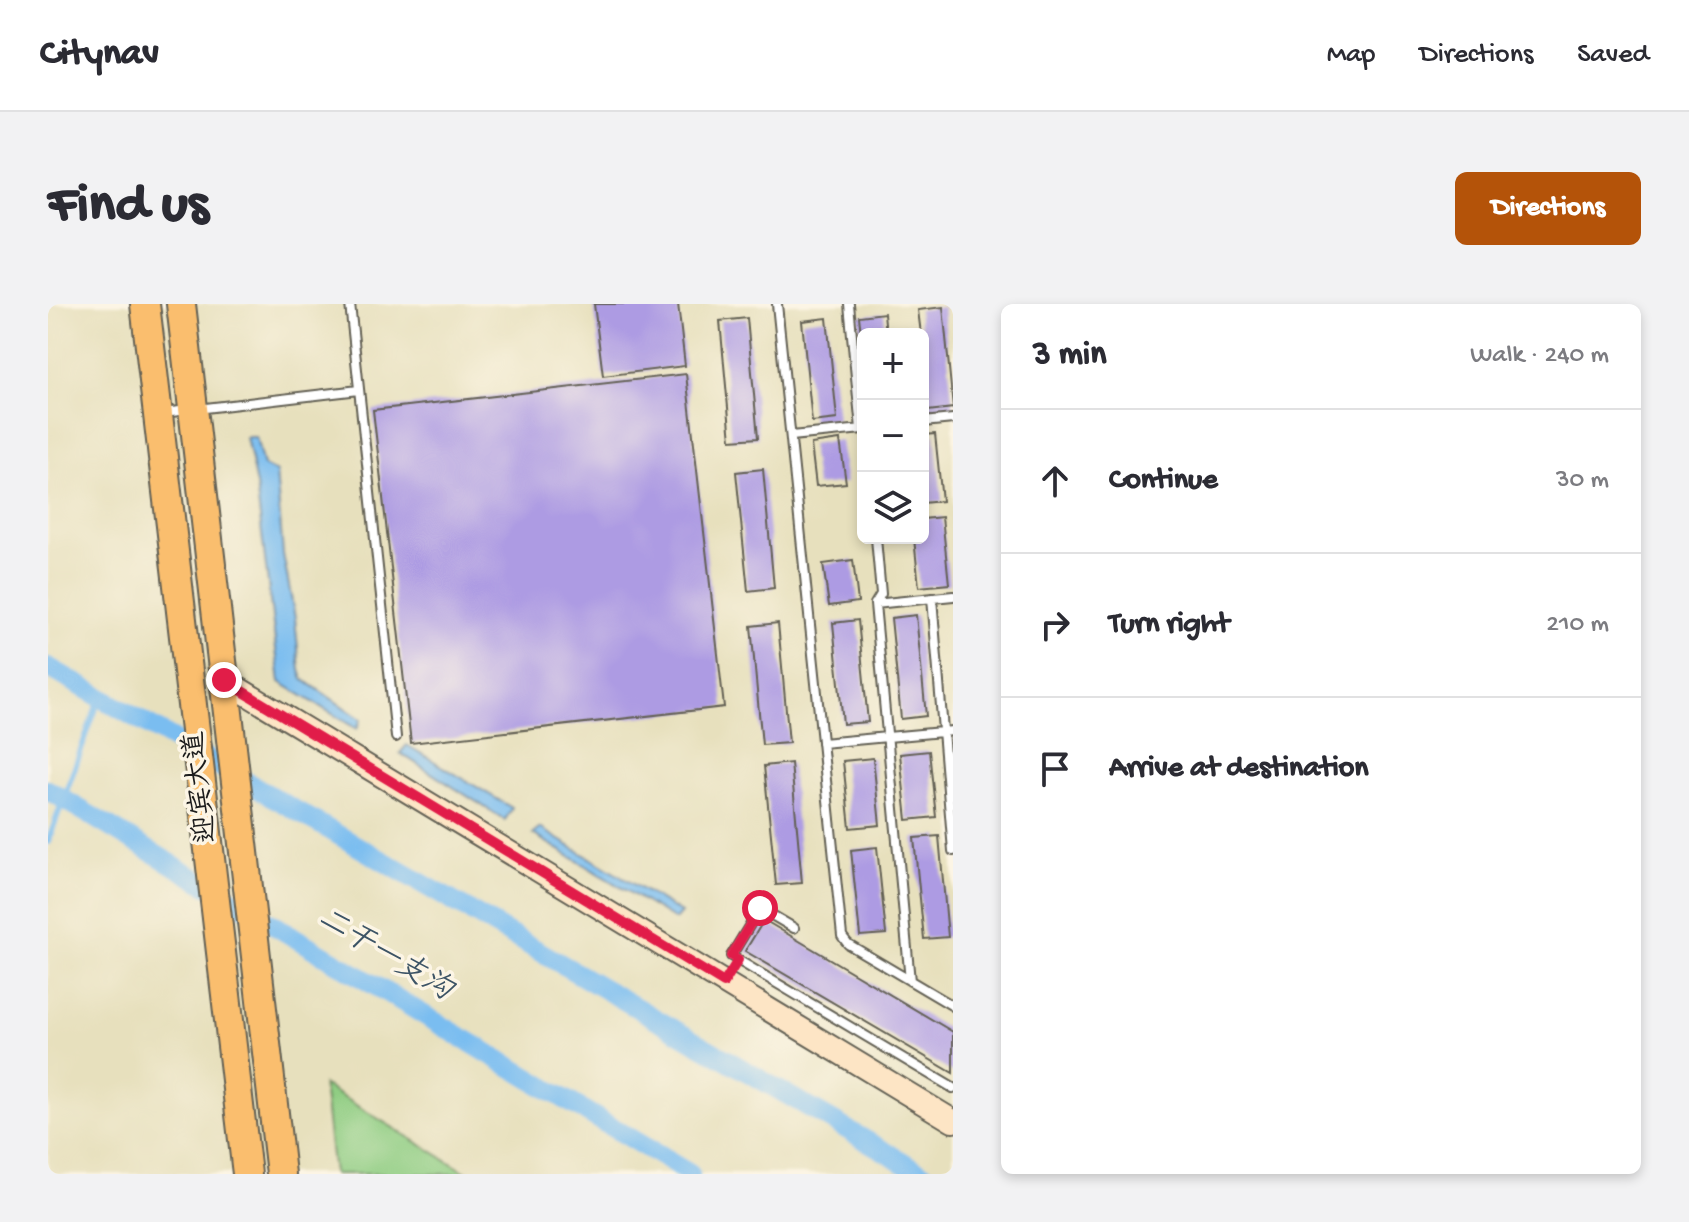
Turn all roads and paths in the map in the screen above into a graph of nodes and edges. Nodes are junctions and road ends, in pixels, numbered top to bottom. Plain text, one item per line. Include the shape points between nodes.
1 (145, 304) edge
2 (181, 304) edge
3 (350, 304) edge
4 (777, 304) edge
5 (849, 304) edge
6 (359, 390) junction
7 (859, 400) edge
8 (193, 410) junction
9 (158, 414) junction
10 (952, 419) edge
11 (929, 421) edge
12 (857, 429) edge
13 (953, 429) edge
14 (791, 436) junction
15 (877, 544) edge
16 (953, 596) edge
17 (932, 598) junction
18 (875, 604) junction
19 (224, 680) junction
20 (953, 731) edge
21 (942, 732) junction
22 (396, 737) dead end
23 (887, 737) junction
24 (822, 743) junction
25 (953, 851) edge
26 (794, 928) dead end
27 (738, 960) junction
28 (910, 981) junction
29 (724, 983) junction
30 (953, 1006) edge
31 (953, 1088) edge
32 (953, 1121) edge
33 (247, 1174) edge
34 (281, 1174) edge

1 - 9 highway, 迎宾大道
2 - 8 highway, 迎宾大道
3 - 6 lane
4 - 14 lane
5 - 7 lane
6 - 8 lane
6 - 22 lane
8 - 9 lane
8 - 19 highway, 迎宾大道
9 - 33 highway, 迎宾大道
10 - 11 lane
10 - 13 lane
12 - 14 lane
14 - 24 lane
15 - 18 lane via 881,594
16 - 17 lane
17 - 18 lane
17 - 21 lane
18 - 23 lane
19 - 29 main road
19 - 34 highway, 迎宾大道
20 - 21 lane
21 - 23 lane
21 - 25 lane
23 - 24 lane
23 - 28 lane
24 - 28 lane via 842,936
26 - 27 lane via 760,908 731,956
27 - 29 lane
27 - 31 lane
28 - 30 lane
29 - 32 main road

